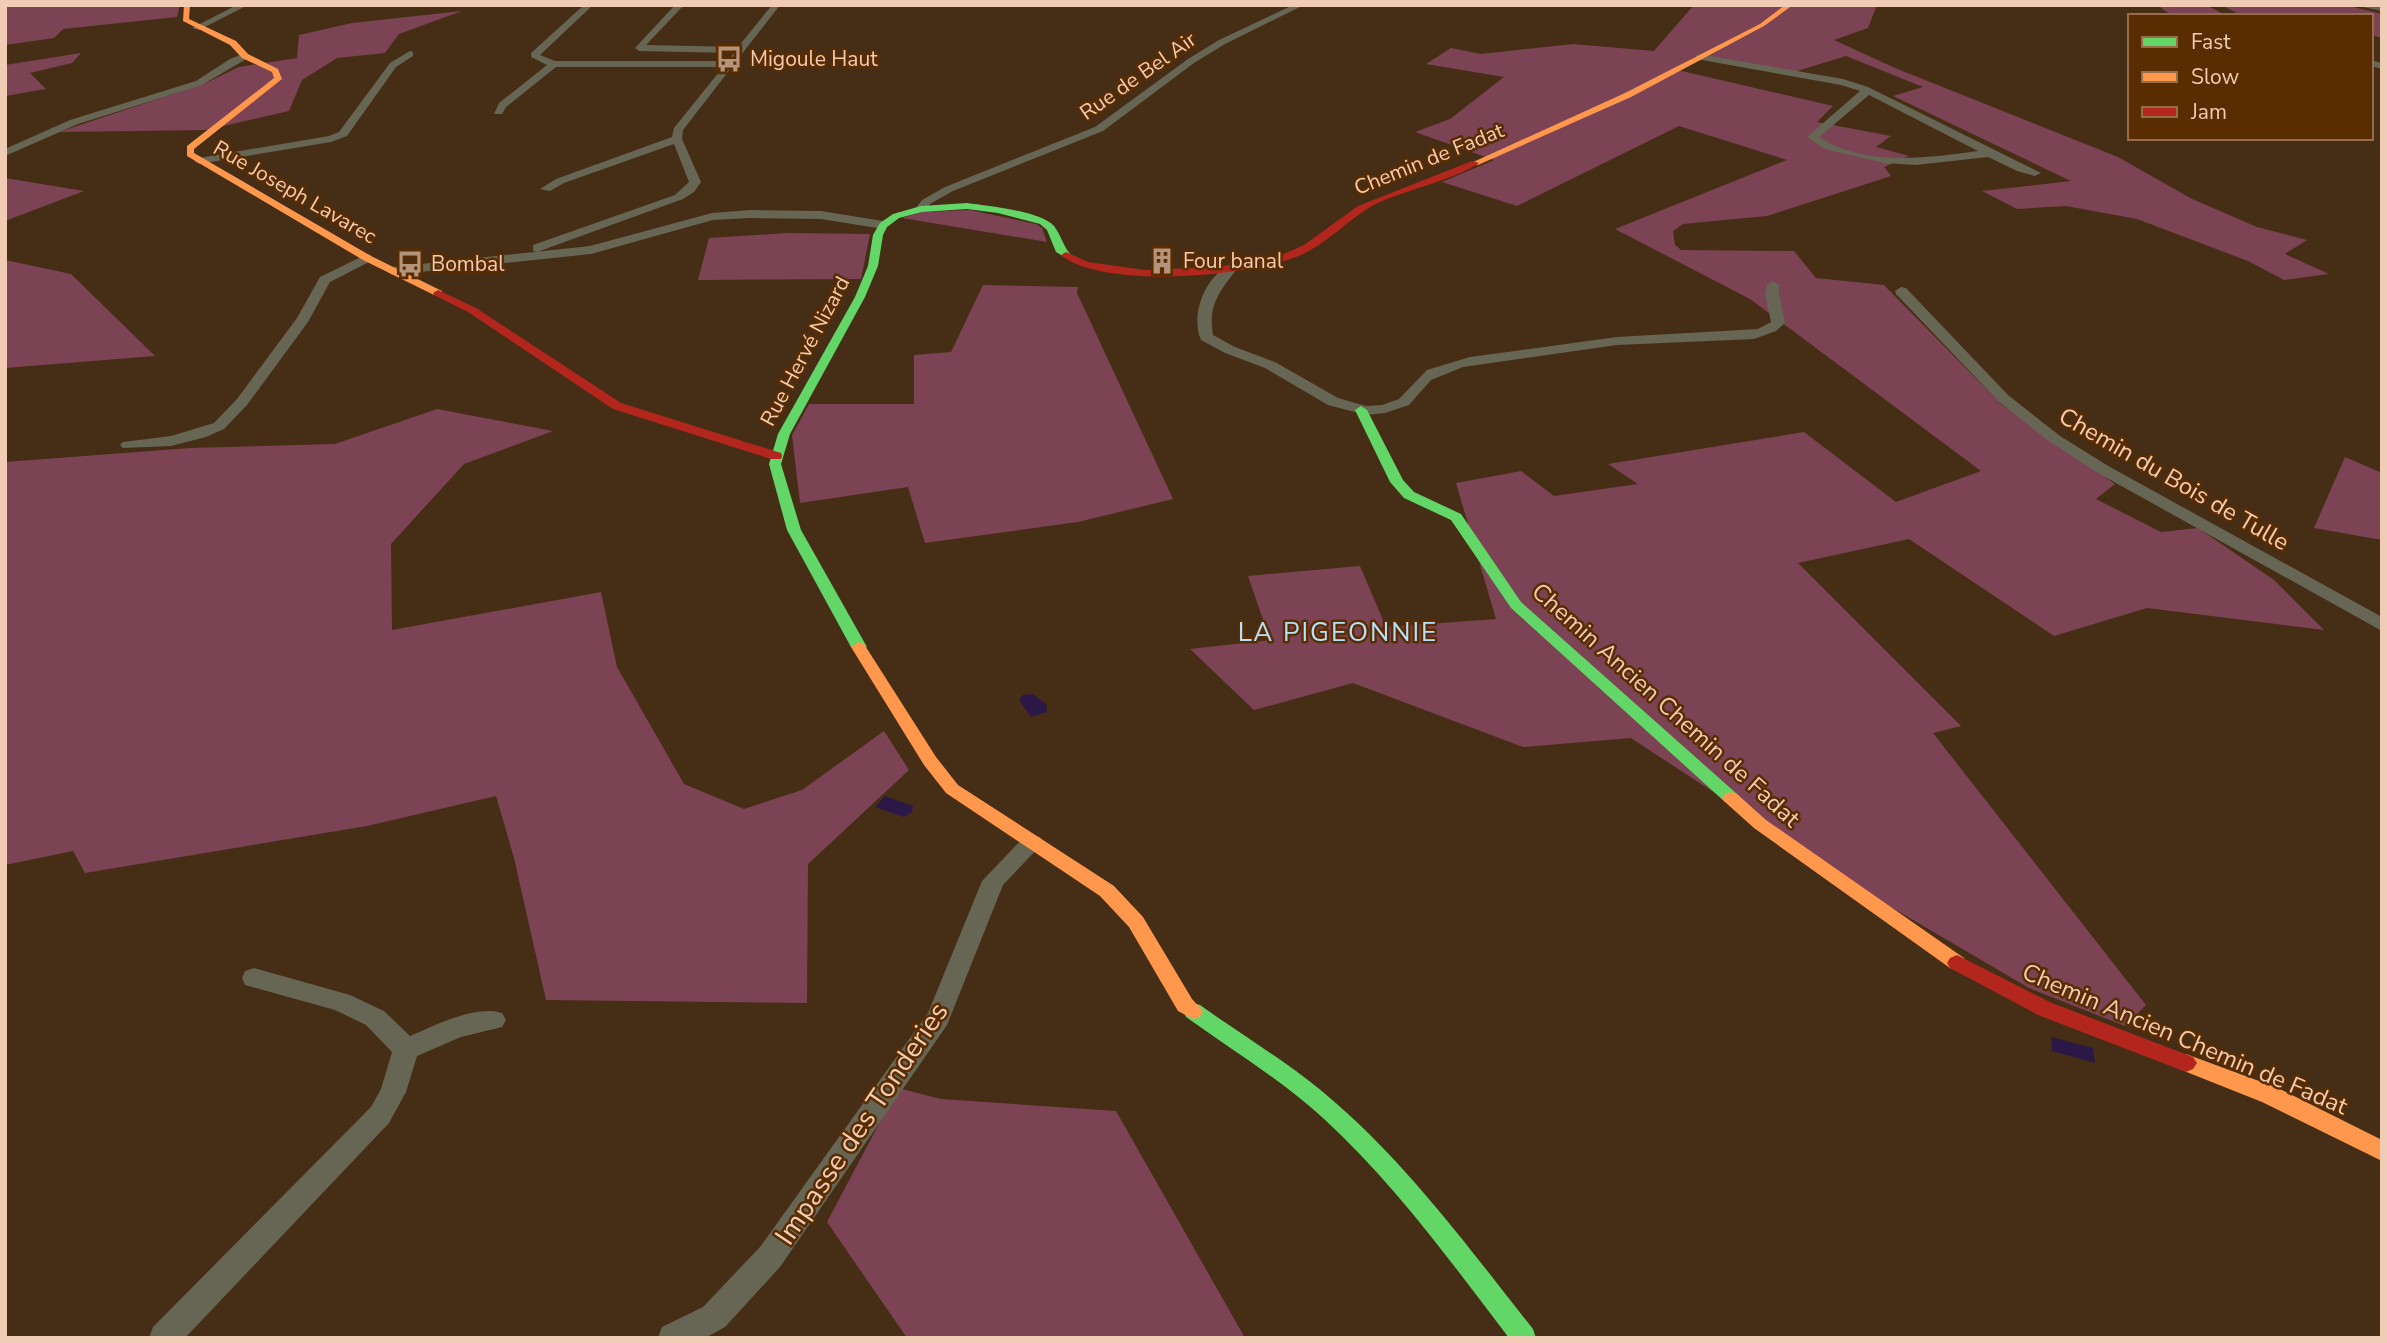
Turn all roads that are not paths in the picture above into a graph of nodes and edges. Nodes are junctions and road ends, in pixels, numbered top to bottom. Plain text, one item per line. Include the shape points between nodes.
1 (244, 5) edge
2 (589, 5) edge
3 (680, 5) edge
4 (776, 5) edge
5 (1300, 5) edge
6 (1790, 5) edge
7 (2366, 5) edge
8 (2382, 9) edge
9 (189, 19) edge
10 (741, 50) junction
11 (410, 54) dead end
12 (245, 56) junction
13 (1699, 57) junction
14 (554, 64) junction
15 (730, 64) junction
16 (1865, 89) junction
17 (498, 112) dead end
18 (677, 139) junction
19 (5, 153) edge
20 (1992, 153) junction
21 (199, 161) junction
22 (2035, 173) dead end
23 (545, 189) dead end
24 (921, 209) junction
25 (883, 225) junction
26 (547, 244) junction
27 (571, 252) junction
28 (509, 257) junction
29 (367, 258) junction
30 (1231, 269) junction
31 (392, 271) junction
32 (1773, 285) dead end
33 (1901, 290) dead end
34 (1361, 410) junction
35 (128, 445) dead end
36 (776, 456) junction
37 (2382, 625) edge
38 (1032, 843) junction
39 (254, 978) dead end
40 (493, 1020) dead end
41 (406, 1049) junction
42 (2382, 1151) edge
43 (164, 1338) edge
44 (673, 1338) edge
45 (1524, 1338) edge

1 - 9 street via 216,18
2 - 14 street via 534,55
3 - 10 street via 639,48
4 - 10 street
5 - 24 street, Rue de Bel Air via 1191,61 1099,129 949,189
6 - 13 street, Chemin de Fadat
7 - 8 street
9 - 12 street, Rue Joseph Lavarec via 233,43
10 - 15 street
11 - 21 street via 393,65 343,134
12 - 19 street via 231,60 217,75 199,83 74,122
12 - 21 street, Rue Joseph Lavarec via 275,71 278,79 190,148
13 - 16 street
13 - 30 street, Chemin de Fadat via 1501,153 1361,208 1300,252
14 - 15 street
14 - 17 street
15 - 18 street via 678,130
16 - 20 street
16 - 20 street via 1865,94 1812,137 1818,143 1903,162
18 - 23 street
18 - 26 street via 695,182 690,190
20 - 22 street
21 - 29 street, Rue Joseph Lavarec
24 - 25 street, Chemin de Fadat
24 - 30 street, Chemin de Fadat via 967,206 1043,222 1071,260 1098,269
25 - 27 street via 821,215 712,217 620,244
25 - 36 street, Rue Hervé Nizard via 860,297
26 - 27 street
26 - 28 street
27 - 28 street
28 - 31 street
29 - 31 street, Rue Joseph Lavarec
29 - 35 street via 325,279 303,319 219,426 171,441
30 - 34 street via 1205,303 1206,337 1224,350 1270,366 1327,401
31 - 36 street, Rue Joseph Lavarec via 495,323 618,406
32 - 34 street via 1778,323 1770,331 1661,336 1470,361 1441,368 1406,401
33 - 37 street, Chemin du Bois de Tulle via 2003,398 2054,439
34 - 42 street, Chemin Ancien Chemin de Fadat via 1397,482 1413,498 1456,517 1516,605 1771,832 1950,959 2033,1003 2270,1095
36 - 38 street via 783,499 812,566 930,761 952,789
38 - 44 street, Impasse des Tonderies via 993,881 938,1018 770,1257 714,1317
38 - 45 street via 1107,891 1136,922 1185,1005 1345,1125 1445,1235
39 - 41 street via 341,1002 375,1018
40 - 41 street via 457,1027
41 - 43 street via 393,1092 380,1115

